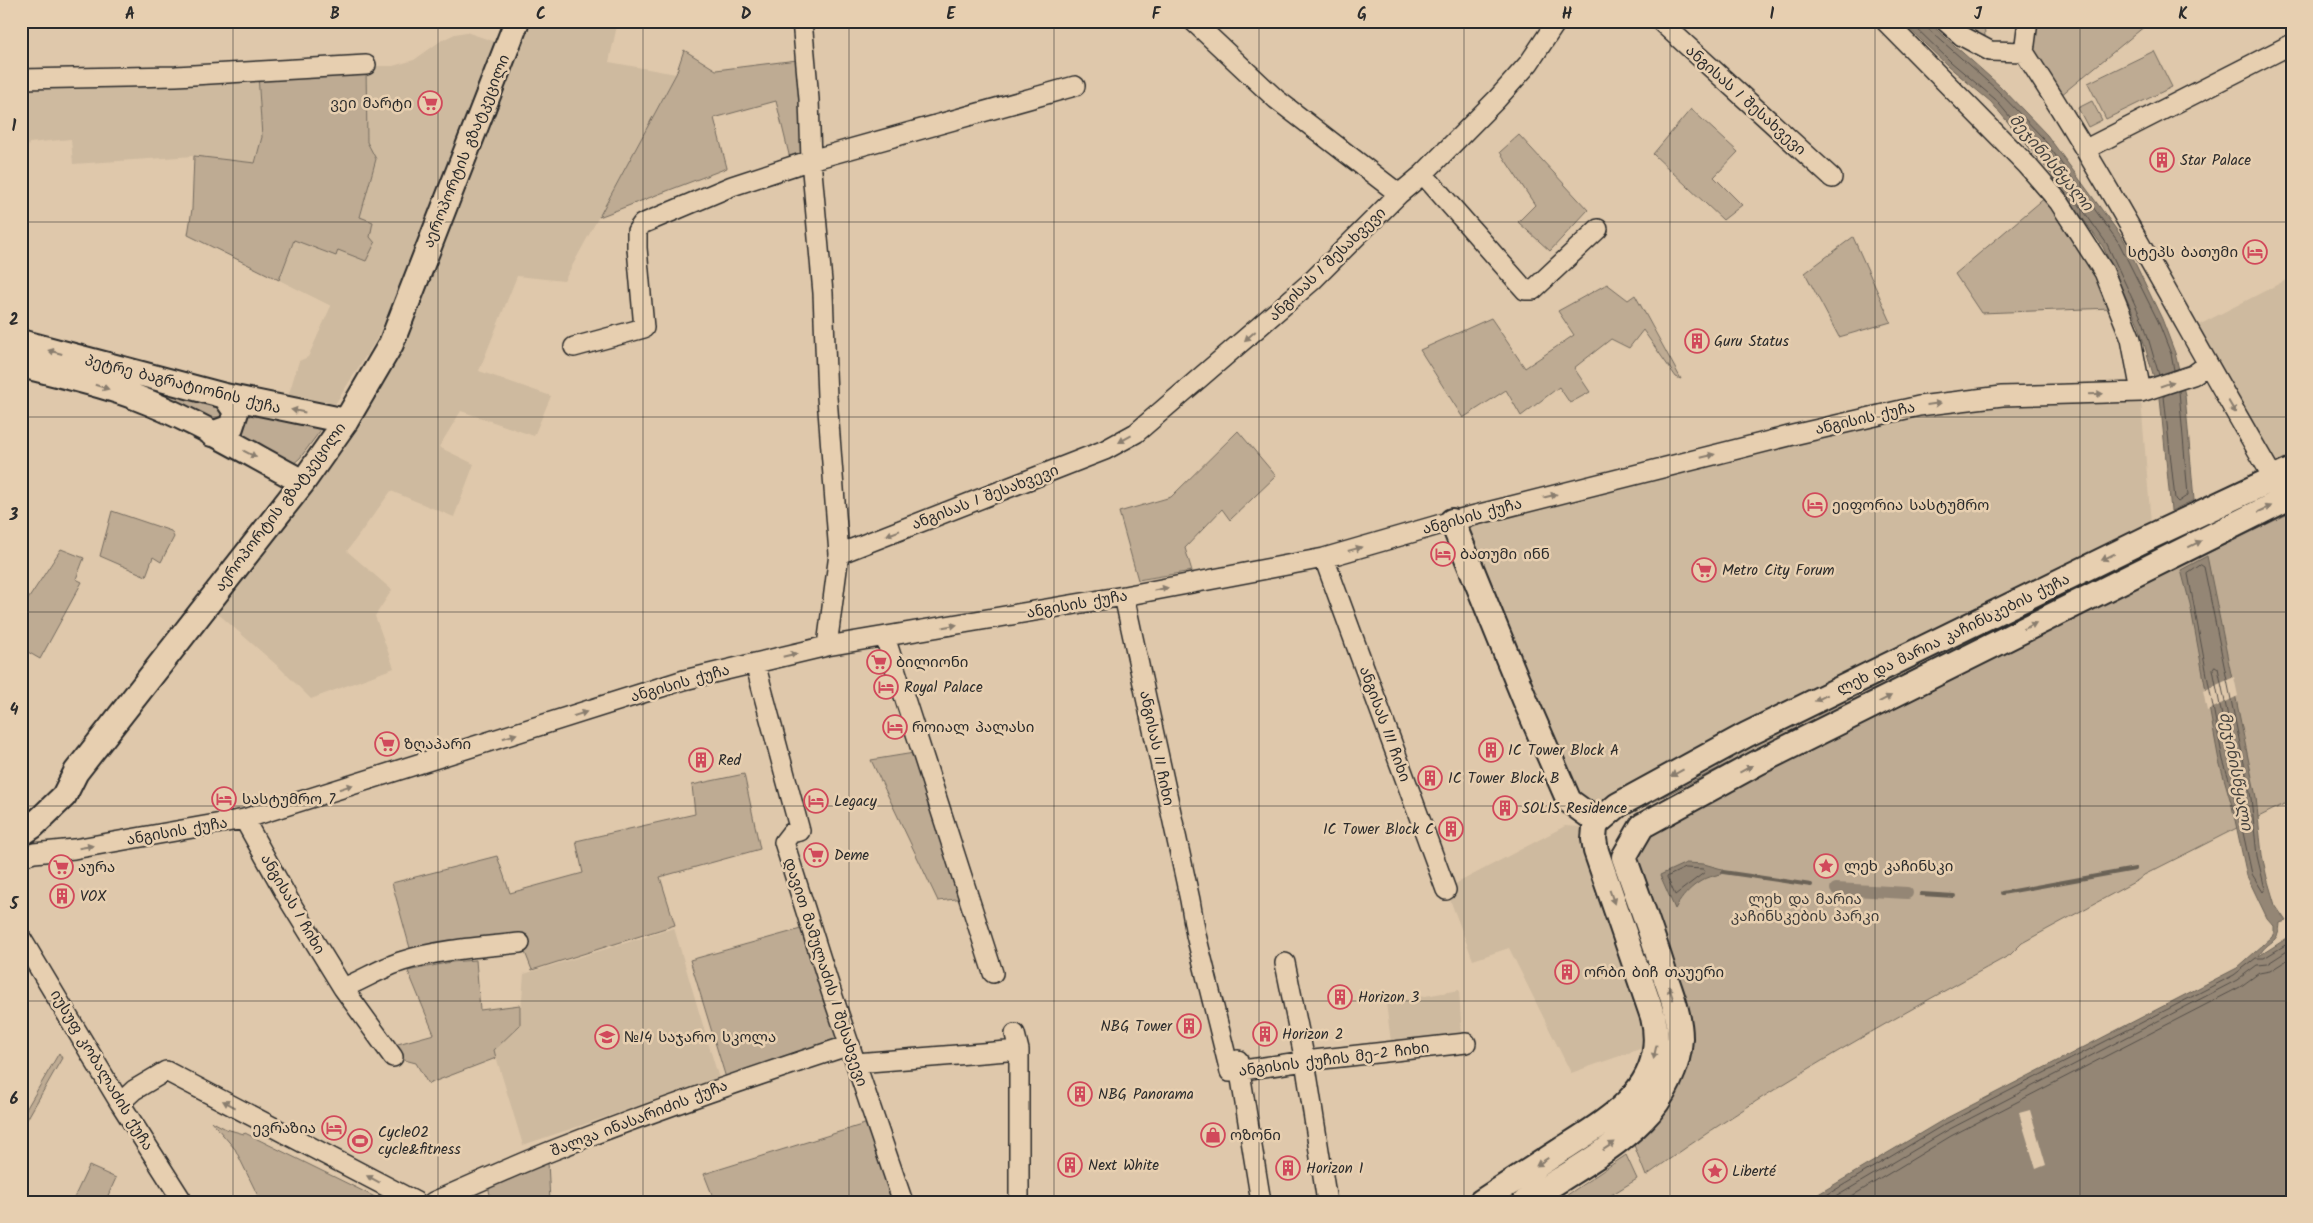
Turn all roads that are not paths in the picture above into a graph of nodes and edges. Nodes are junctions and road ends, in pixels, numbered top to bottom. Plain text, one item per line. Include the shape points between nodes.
1 (517, 21) edge
2 (802, 21) edge
3 (1193, 21) edge
4 (1558, 21) edge
5 (1660, 21) edge
6 (1885, 21) edge
7 (1945, 21) edge
8 (2028, 21) edge
9 (2292, 44) edge
10 (2024, 52) junction
11 (366, 65) dead end
12 (21, 78) edge
13 (1075, 86) dead end
14 (2086, 148) junction
15 (811, 160) junction
16 (1423, 174) junction
17 (1832, 178) dead end
18 (1399, 194) junction
19 (1598, 229) dead end
20 (21, 342) edge
21 (574, 347) dead end
22 (21, 365) edge
23 (2200, 370) junction
24 (2141, 392) junction
25 (226, 396) junction
26 (346, 420) junction
27 (212, 434) junction
28 (2283, 474) edge
29 (303, 482) junction
30 (2292, 496) edge
31 (1452, 520) junction
32 (839, 554) junction
33 (1324, 558) junction
34 (1124, 596) junction
35 (885, 637) junction
36 (827, 646) junction
37 (755, 663) junction
38 (1618, 805) junction
39 (244, 819) junction
40 (22, 821) edge
41 (1598, 822) junction
42 (1642, 826) junction
43 (1596, 851) junction
44 (21, 857) edge
45 (1624, 857) junction
46 (1446, 890) dead end
47 (1190, 900) joint
48 (21, 938) edge
49 (520, 943) dead end
50 (21, 960) edge
51 (1285, 963) dead end
52 (993, 973) dead end
53 (1220, 978) dead end
54 (343, 988) junction
55 (1015, 1034) dead end
56 (1466, 1043) dead end
57 (1008, 1051) dead end
58 (853, 1054) junction
59 (393, 1057) dead end
60 (1305, 1061) junction
61 (1236, 1071) junction
62 (120, 1103) junction
63 (170, 1202) edge
64 (183, 1202) edge
65 (416, 1202) edge
66 (433, 1202) edge
67 (903, 1202) edge
68 (1019, 1202) edge
69 (1250, 1202) edge
70 (1261, 1202) edge
71 (1327, 1202) edge
72 (1481, 1202) edge
73 (1525, 1202) edge

1 - 26 main road, აეროპორტის გზატკეცილი via 391,344
2 - 15 street
3 - 18 street via 1276,99
4 - 16 street, ანგისას I შესახვევი via 1529,63
5 - 17 street, ანგისას I შესახვევი
6 - 24 street via 2027,165 2059,202 2104,272 2131,339
7 - 10 street via 1962,36 1990,51
8 - 10 street
9 - 14 street
10 - 14 street
11 - 12 street via 176,76
13 - 15 street
14 - 23 street
15 - 21 street via 732,186 642,224 637,231 637,248 644,328
15 - 32 street
16 - 18 street, ანგისას I შესახვევი
16 - 19 street via 1525,290 1533,290
18 -> 32 street, ანგისას I შესახვევი via 1312,281 1136,433 1106,450
25 -> 20 main road, პეტრე ბაგრატიონის ქუჩა
22 -> 27 main road, პეტრე ბაგრატიონის ქუჩა via 134,396
24 -> 23 street, ანგისის ქუჩა
23 -> 28 street
31 -> 24 street, ანგისის ქუჩა via 1792,434 1919,406 2002,396
26 -> 25 main road, პეტრე ბაგრატიონის ქუჩა
25 - 27 main road via 236,412 235,420 231,427
26 - 29 main road, აეროპორტის გზატკეცილი
27 -> 29 main road, პეტრე ბაგრატიონის ქუჩა
28 -> 38 main road, ლეხ და მარია კაჩინსკების ქუჩა via 1746,735
29 - 40 main road, აეროპორტის გზატკეცილი via 76,772 55,787
42 -> 30 main road, ლეხ და მარია კაჩინსკების ქუჩა via 1759,762
33 -> 31 street, ანგისის ქუჩა
31 - 41 main road via 1569,802
32 - 36 street
34 -> 33 street, ანგისის ქუჩა
33 - 46 street, ანგისას III ჩიხი
35 -> 34 street, ანგისის ქუჩა
34 - 47 street, ანგისას II ჩიხი
35 - 36 street, ანგისის ქუჩა
35 - 52 street
37 -> 36 street, ანგისის ქუჩა
39 -> 37 street, ანგისის ქუჩა via 684,680
37 - 58 street, დავით მამულაძის I შესახვევი via 800,831 791,833 784,842
38 - 41 main road
38 - 42 main road
44 -> 39 street, ანგისის ქუჩა
39 - 54 street, ანგისას I ჩიხი
41 - 43 main road via 1594,835
42 - 45 main road
43 - 45 main road via 1606,857
43 -> 72 main road via 1653,1017 1655,1055 1640,1087 1606,1121
73 -> 45 main road via 1615,1142 1642,1120 1668,1083 1678,1054 1680,1037 1676,1007
47 - 61 street, ანგისის ქუჩის მე-2 ჩიხი via 1196,935
48 - 62 street, იუსუფ კობალაძის ქუჩა
49 - 54 street via 451,950 407,960
50 - 63 street, იუსუფ კობალაძის ქუჩა
51 - 60 street
53 - 61 street
54 - 59 street, ანგისას I ჩიხი
55 - 68 street via 1019,1050
56 - 60 street, ანგისის ქუჩის მე-2 ჩიხი
57 - 58 street, შალვა ინასარიძის ქუჩა
58 - 66 street, შალვა ინასარიძის ქუჩა via 724,1086 558,1148
58 - 67 street, დავით მამულაძის I შესახვევი
60 - 61 street, ანგისის ქუჩის მე-2 ჩიხი
60 - 71 street
61 - 69 street
61 - 70 street
62 - 64 street, იუსუფ კობალაძის ქუჩა
65 -> 62 street via 166,1071 134,1090

